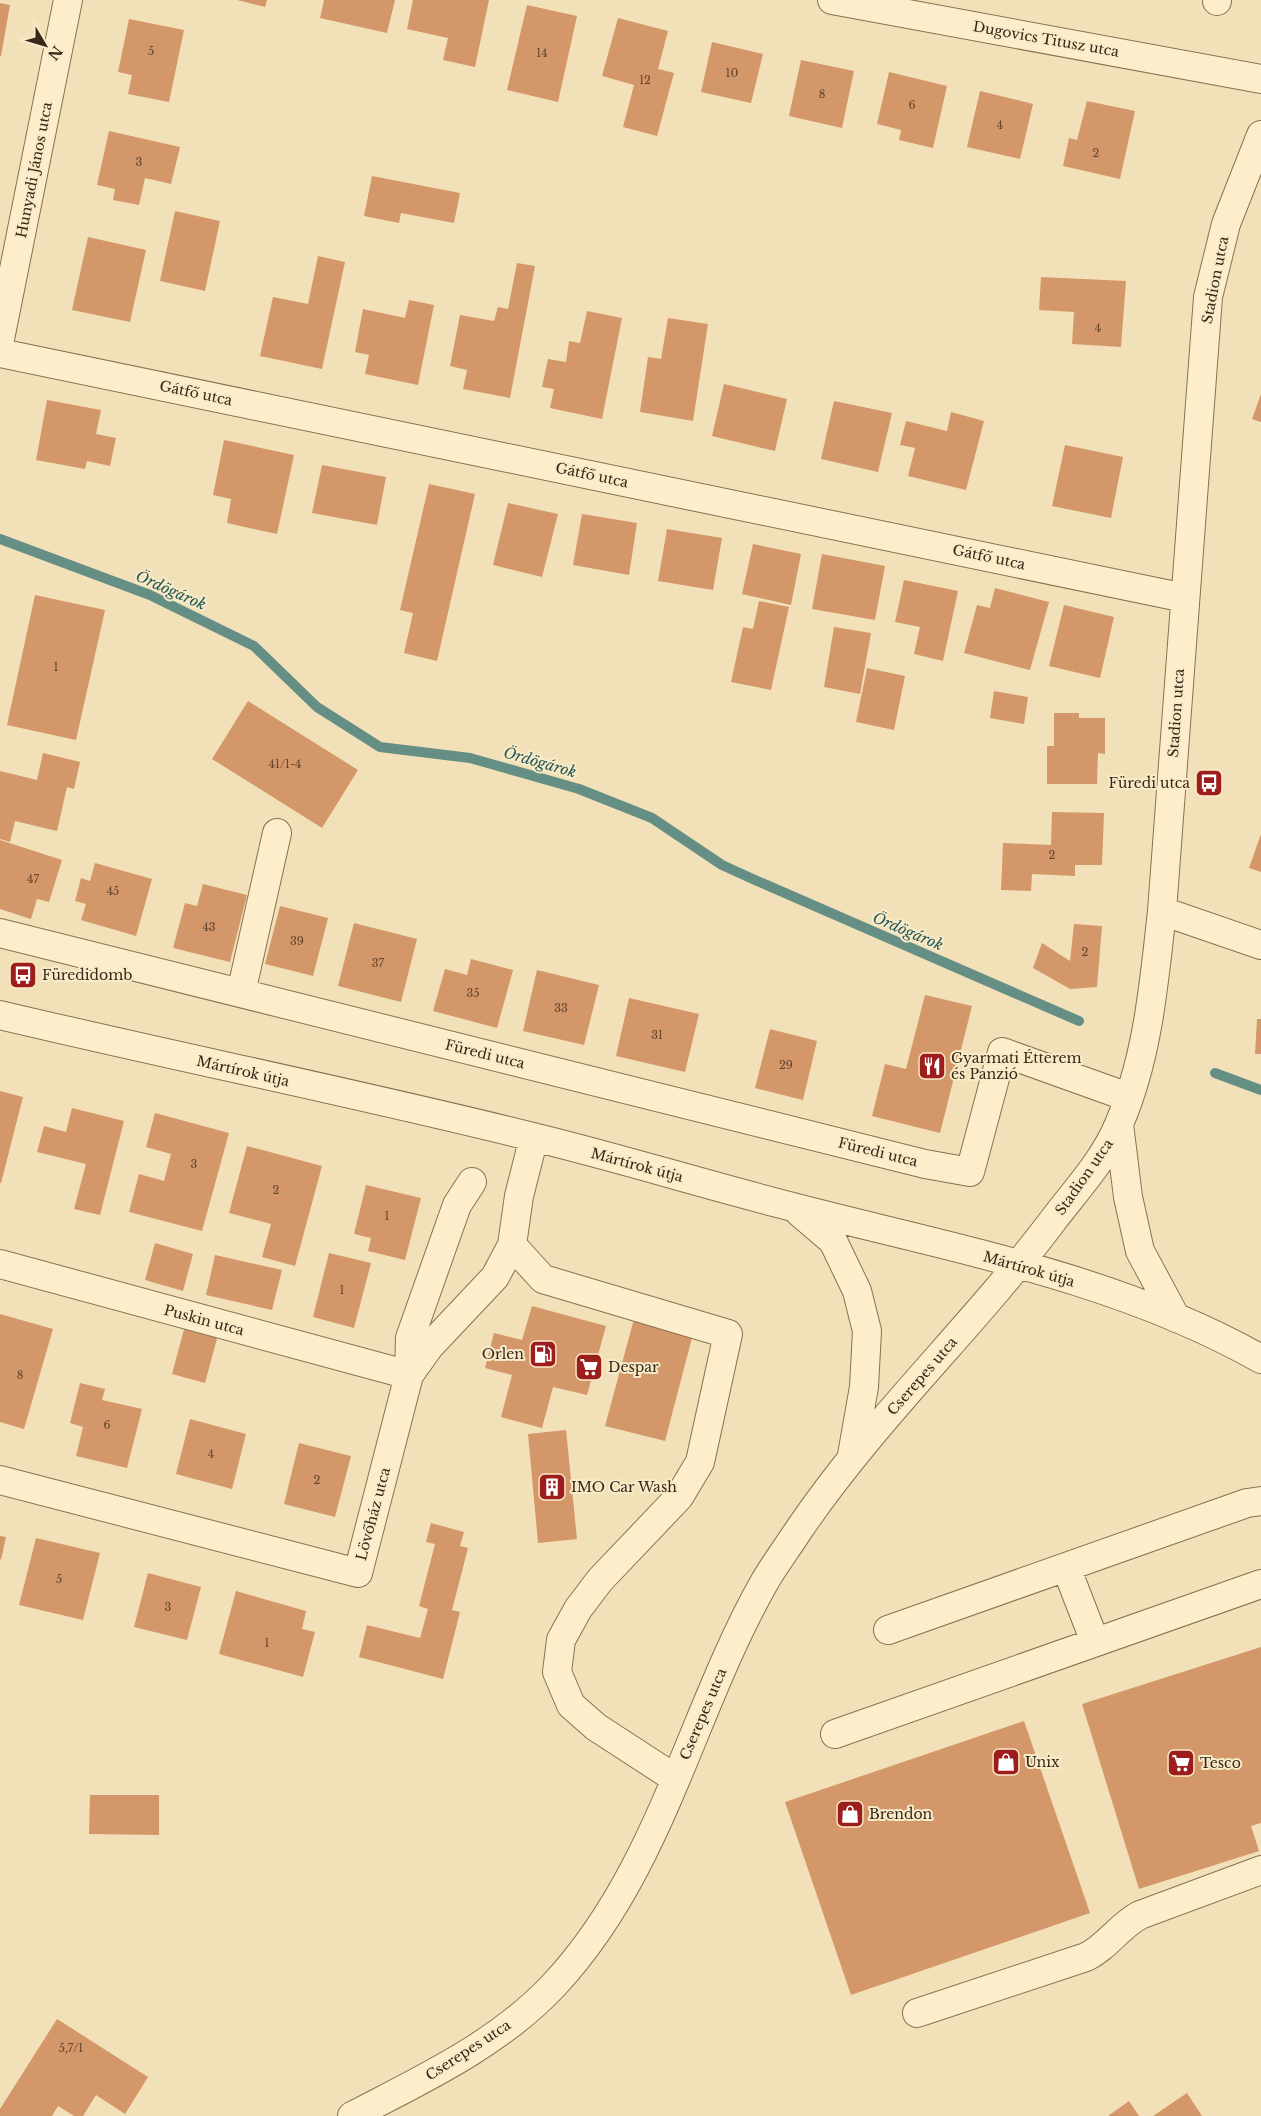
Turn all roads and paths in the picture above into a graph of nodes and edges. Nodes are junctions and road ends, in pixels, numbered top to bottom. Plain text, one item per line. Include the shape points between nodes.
1 (68, 0) edge
2 (832, 0) edge
3 (1261, 79) edge
4 (1261, 134) edge
5 (0, 339) edge
6 (0, 353) edge
7 (1185, 598) junction
8 (277, 833) dead end
9 (1162, 911) junction
10 (0, 933) edge
11 (1261, 945) edge
12 (241, 993) junction
13 (0, 1015) edge
14 (1128, 1097) junction
15 (1119, 1124) junction
16 (534, 1137) junction
17 (472, 1182) dead end
18 (794, 1207) junction
19 (512, 1245) junction
20 (0, 1264) edge
21 (1020, 1264) junction
22 (1176, 1318) junction
23 (1261, 1359) edge
24 (409, 1375) junction
25 (852, 1457) junction
26 (0, 1480) edge
27 (1261, 1501) edge
28 (1066, 1567) junction
29 (1261, 1584) edge
30 (888, 1630) dead end
31 (1095, 1642) junction
32 (835, 1734) dead end
33 (676, 1779) junction
34 (1261, 1870) edge
35 (918, 2013) dead end
36 (352, 2116) edge

1 - 5 street, Hunyadi János utca
2 - 3 street, Dugovics Titusz utca
4 - 7 street, Stadion utca via 1226,224 1208,297
6 - 7 street, Gátfő utca
7 - 9 street, Stadion utca
8 - 12 street
9 - 11 street
9 - 14 street, Stadion utca via 1152,1008
10 - 12 street, Füredi utca
12 - 14 street, Füredi utca via 925,1164 970,1172 1002,1052
13 - 16 street, Mártírok útja
14 - 15 street, Stadion utca
15 - 21 street, Stadion utca via 1099,1161
15 - 22 street via 1128,1197 1140,1251
16 - 18 street, Mártírok útja
16 - 19 street, Lövőház utca via 519,1196
17 - 24 street via 457,1205 410,1338
18 - 21 street, Mártírok útja
18 - 25 street via 833,1241 857,1291 867,1330 864,1387
19 - 24 street, Lövőház utca via 495,1277 429,1347
19 - 33 street via 543,1279 728,1334 700,1462 679,1497 589,1594 561,1640 558,1672 571,1705 596,1727
20 - 24 street, Puskin utca
21 - 22 street, Mártírok útja
21 - 25 street, Cserepes utca
22 - 23 street, Mártírok útja via 1224,1338
24 - 26 street, Lövőház utca via 358,1573
25 - 33 street, Cserepes utca via 765,1580 727,1658
27 - 28 street via 1247,1503
28 - 30 street
28 - 31 street
29 - 31 street
31 - 32 street
33 - 36 street, Cserepes utca via 648,1847 601,1927 552,1987 502,2031 444,2069
34 - 35 street via 1129,1920 1096,1952 1086,1957

